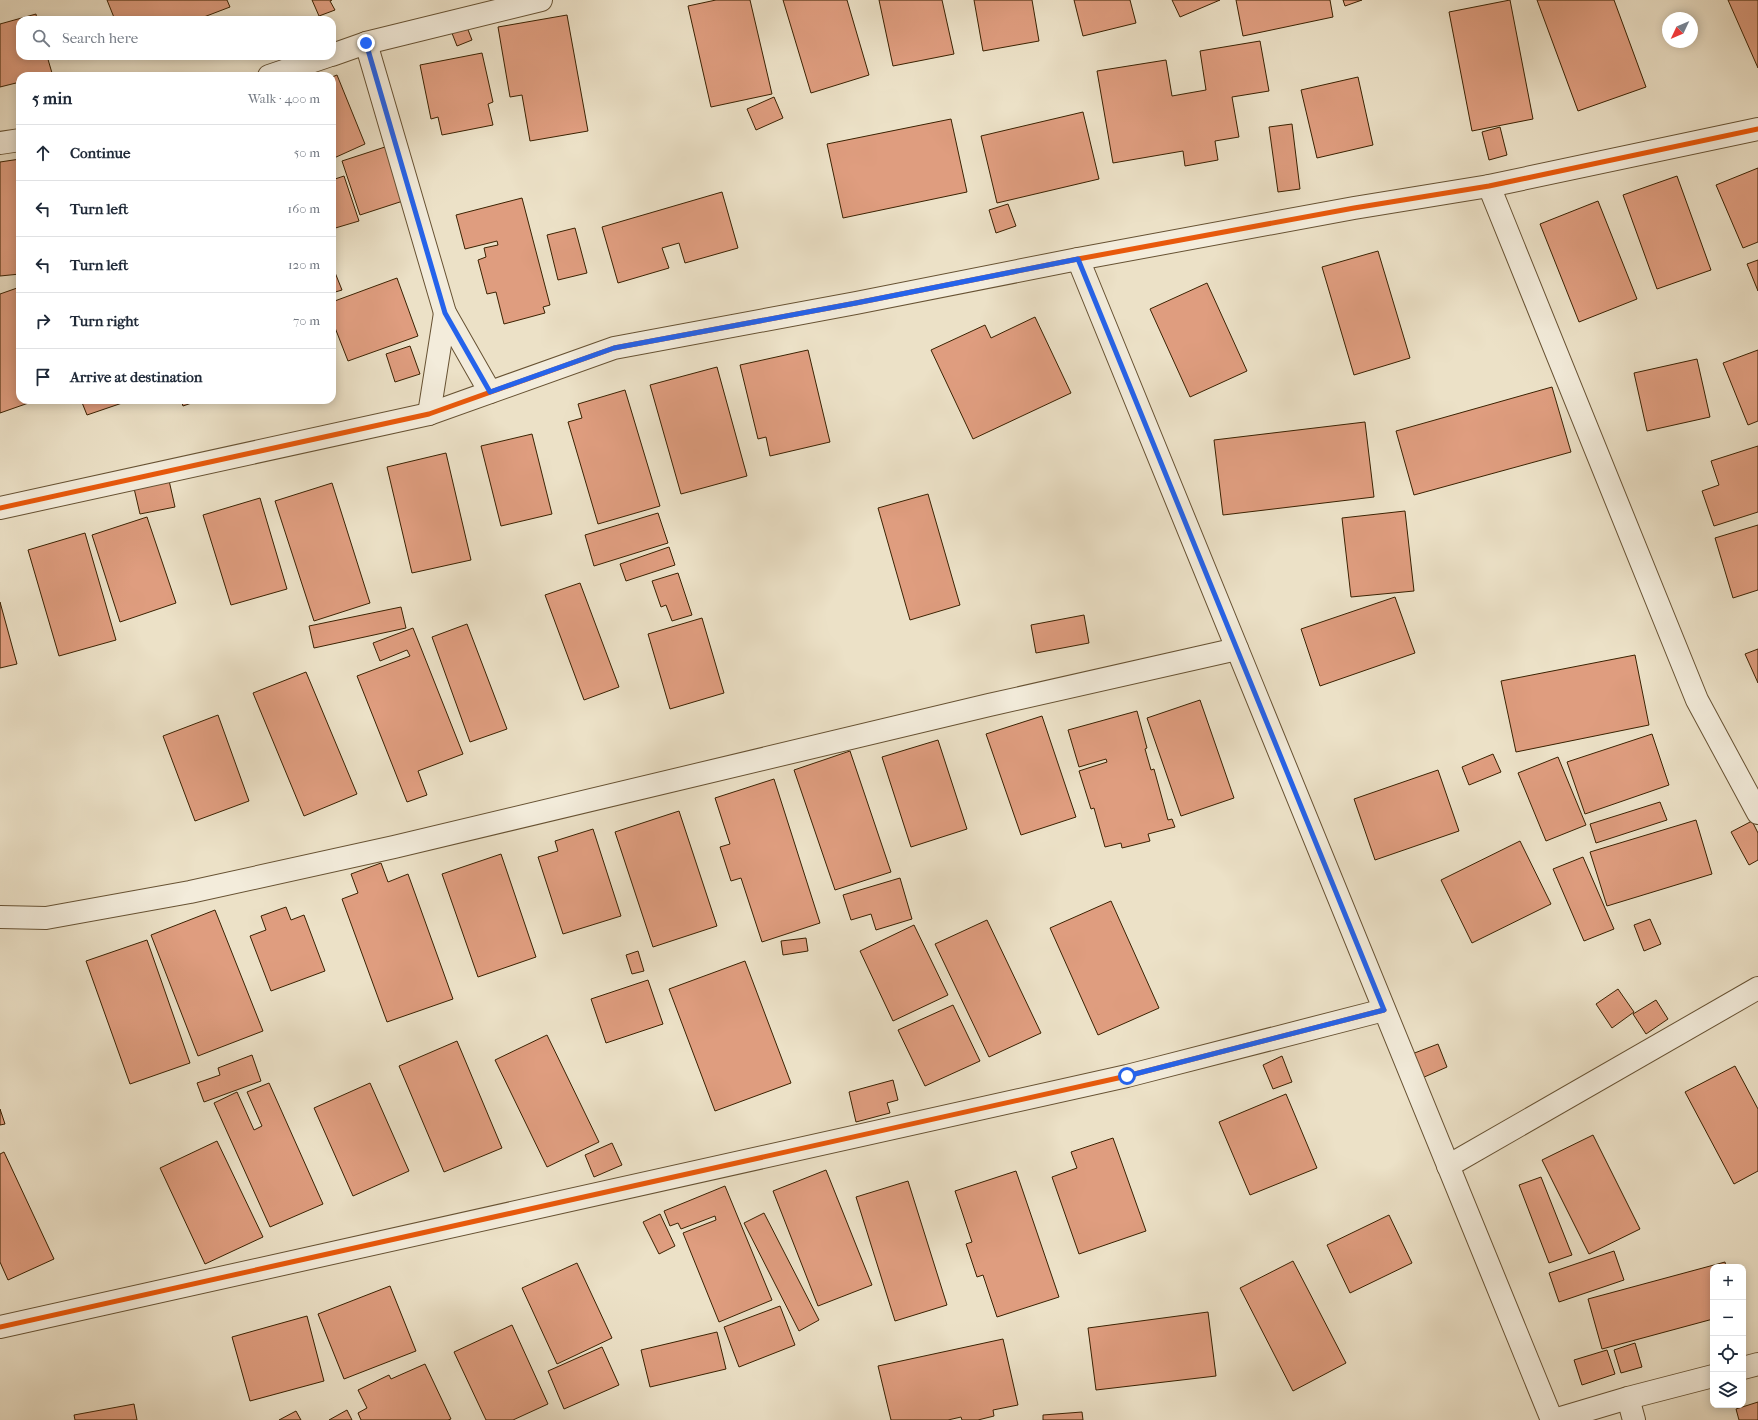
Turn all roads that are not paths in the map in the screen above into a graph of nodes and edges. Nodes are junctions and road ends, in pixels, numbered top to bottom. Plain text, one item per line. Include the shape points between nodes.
1 (531, 1) edge
2 (366, 43) junction
3 (336, 54) edge
4 (316, 60) edge
5 (281, 72) edge
6 (1758, 129) edge
7 (16, 141) edge
8 (0, 143) edge
9 (1489, 186) junction
10 (1078, 259) junction
11 (445, 313) junction
12 (490, 392) junction
13 (429, 414) junction
14 (0, 508) edge
15 (1237, 649) junction
16 (1758, 813) edge
17 (0, 917) edge
18 (1758, 988) edge
19 (1384, 1010) junction
20 (1448, 1166) junction
21 (0, 1327) edge
22 (1758, 1364) edge
23 (1746, 1367) edge
24 (1710, 1377) edge
25 (1628, 1398) junction
26 (1553, 1420) edge
27 (1634, 1420) edge

1 - 2 street
2 - 3 street
2 - 11 street
4 - 5 street
6 - 9 street
7 - 8 street
9 - 10 street
9 - 16 street via 1697,700
10 - 12 street via 614,348
10 - 15 street
11 - 12 street
11 - 13 street
12 - 13 street
13 - 14 street
15 - 17 street via 394,847 190,892 46,918
15 - 19 street
18 - 20 street
19 - 20 street
19 - 21 street via 1127,1076
20 - 26 street
22 - 23 street
24 - 25 street
25 - 26 street
25 - 27 street

